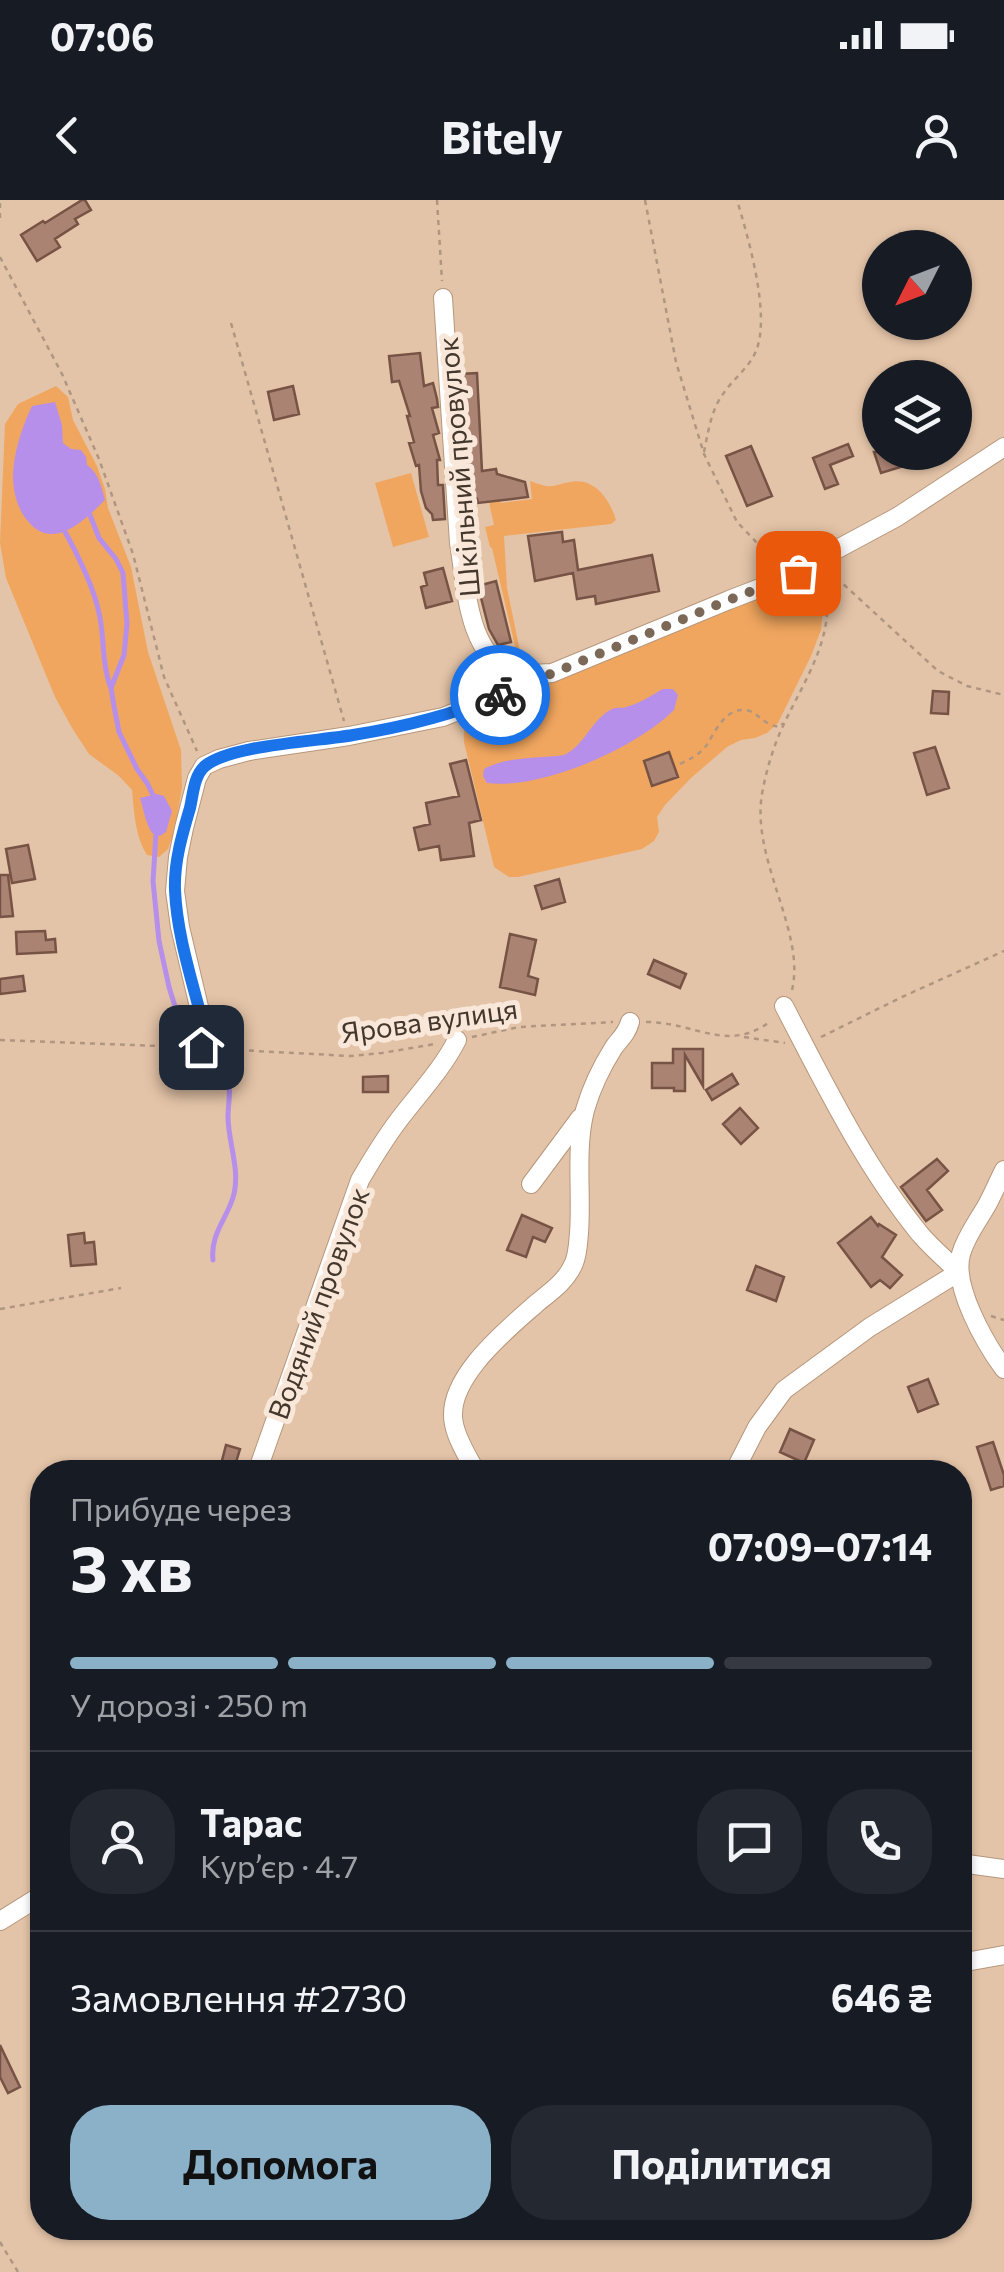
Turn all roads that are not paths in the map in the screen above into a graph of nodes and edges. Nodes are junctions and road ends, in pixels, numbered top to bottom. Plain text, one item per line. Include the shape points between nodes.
1 (443, 298) road end
2 (1004, 447) edge
3 (552, 673) junction
4 (784, 1006) road end
5 (630, 1022) road end
6 (457, 1040) road end
7 (195, 1047) road end
8 (586, 1109) junction
9 (1004, 1170) edge
10 (531, 1184) dead end
11 (959, 1272) junction
12 (1004, 1369) edge
13 (262, 1460) edge
14 (470, 1460) edge
15 (740, 1460) edge
16 (972, 1864) edge
17 (1004, 1868) edge
18 (30, 1902) edge
19 (0, 1921) edge
20 (1004, 1955) edge
21 (972, 1960) edge

1 - 3 street, Шкільний провулок via 459,544 478,638 485,652 511,670
2 - 3 street via 798,573
3 - 7 street via 443,716 249,751 204,766 184,828 175,891 205,1032
4 - 11 street via 884,1188
5 - 8 street
6 - 13 street, Водяний провулок via 360,1180
8 - 10 street
8 - 14 street via 577,1255 556,1287 464,1379 453,1422
9 - 11 street via 966,1240
11 - 12 street
11 - 15 street via 784,1390
16 - 17 street
18 - 19 street
20 - 21 street

